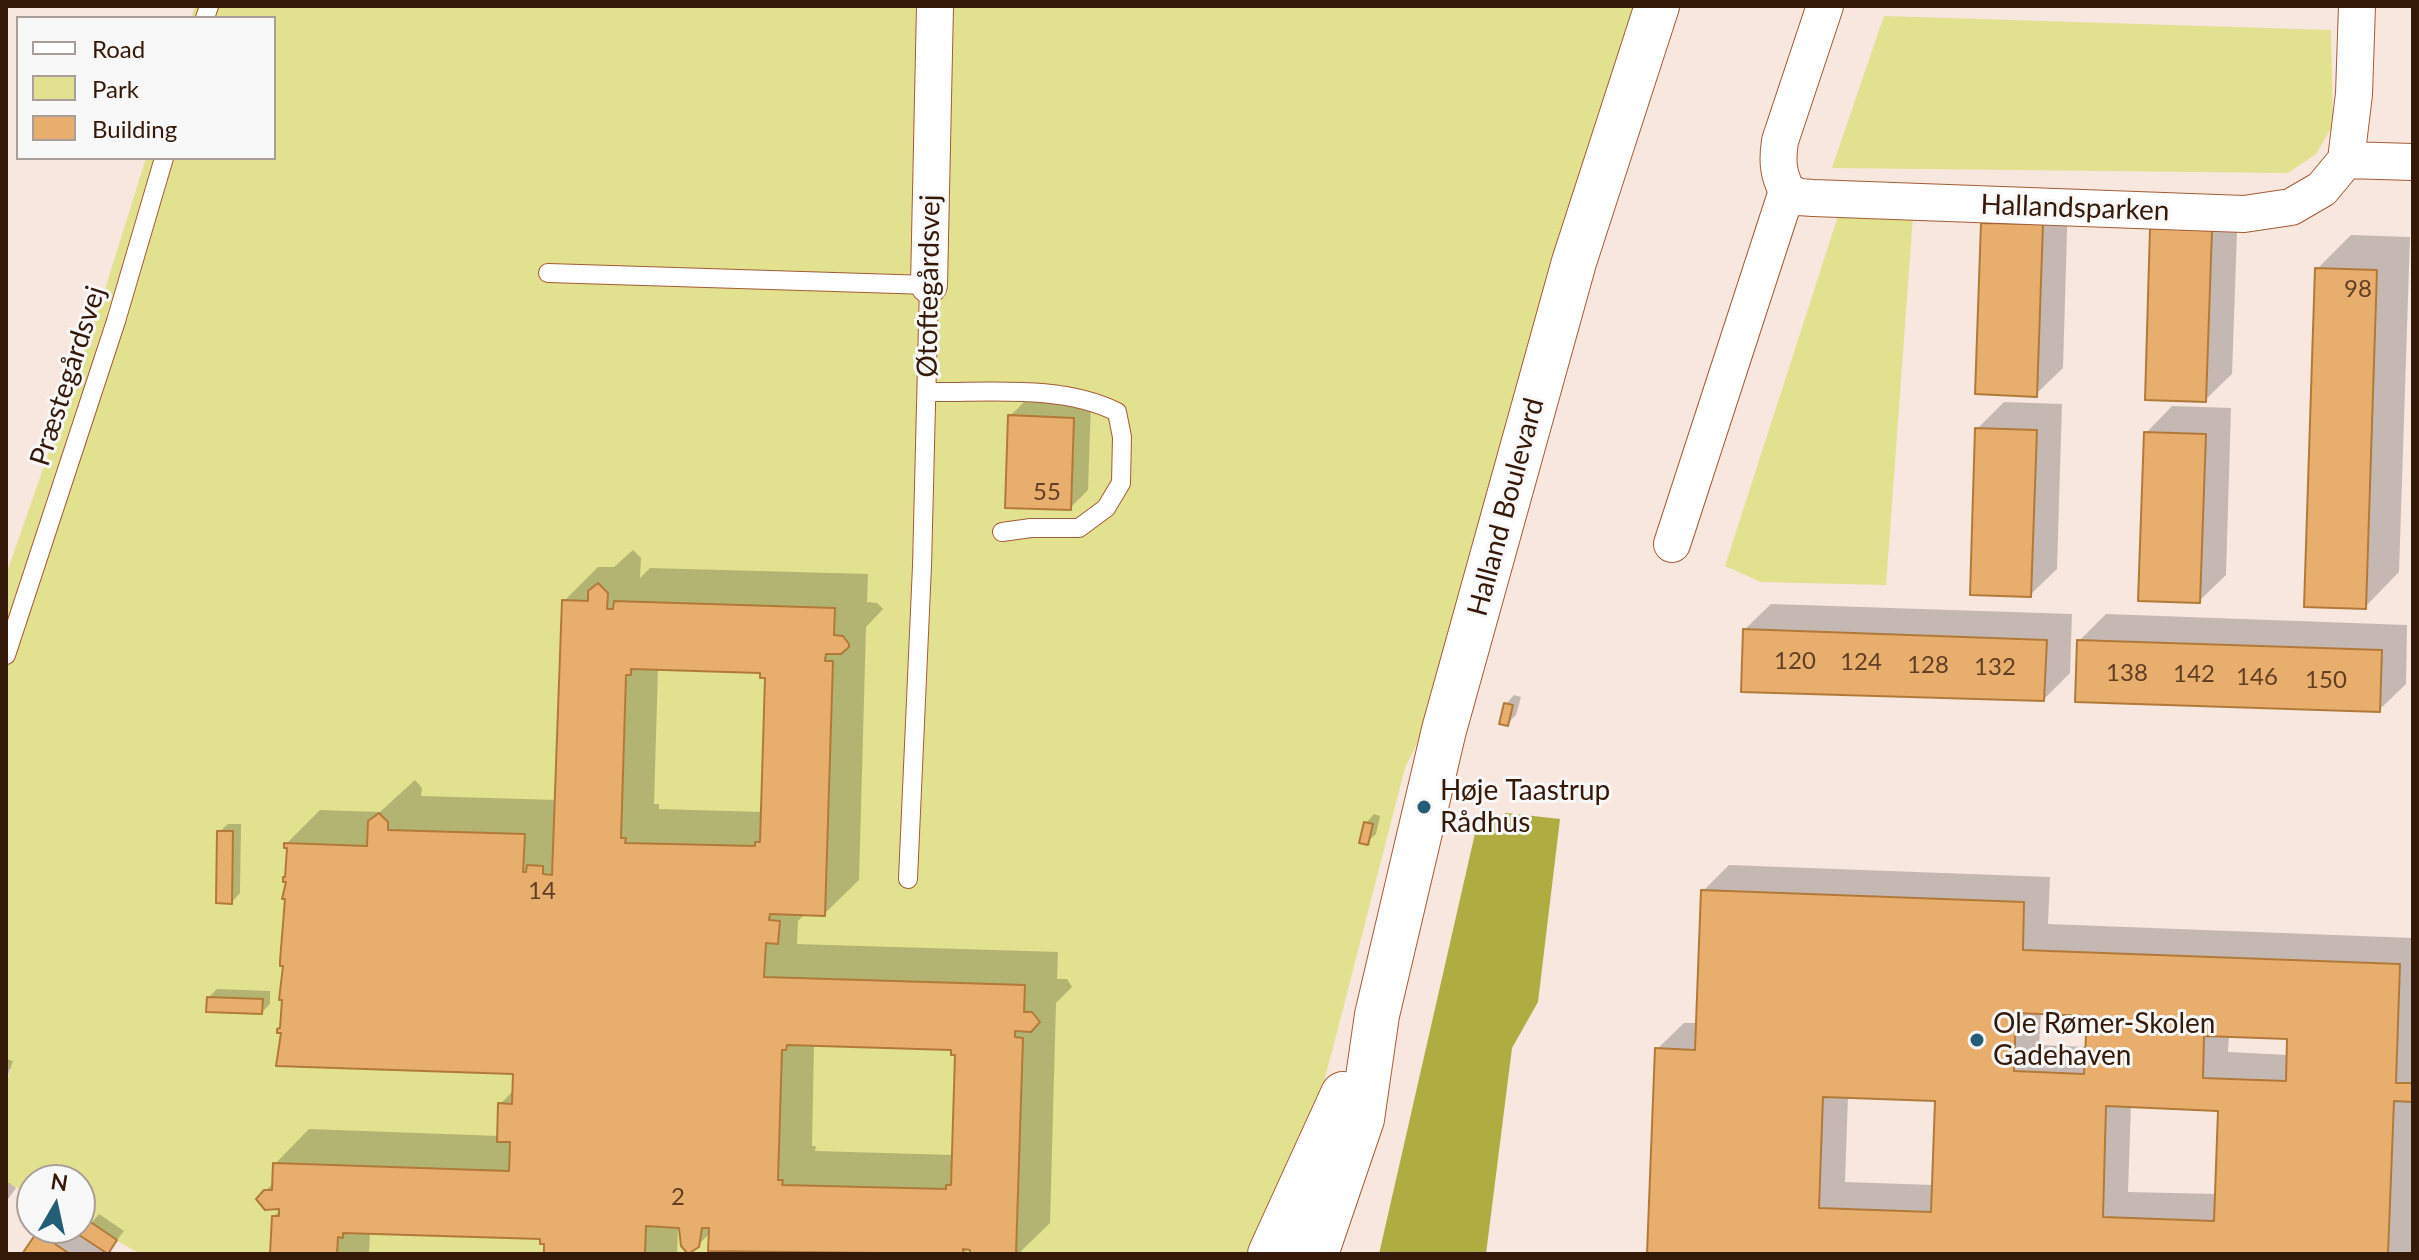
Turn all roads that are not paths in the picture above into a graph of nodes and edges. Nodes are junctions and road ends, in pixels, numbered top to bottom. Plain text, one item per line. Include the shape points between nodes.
1 (935, 6) edge
2 (1657, 6) edge
3 (1825, 6) edge
4 (2357, 6) edge
5 (163, 160) edge
6 (2346, 160) junction
7 (2413, 162) edge
8 (1787, 191) junction
9 (548, 273) dead end
10 (929, 285) junction
11 (927, 392) junction
12 (1002, 532) dead end
13 (1672, 544) dead end
14 (6, 655) edge
15 (908, 879) dead end
16 (1377, 1015) junction
17 (1270, 1254) edge
18 (1316, 1254) edge

1 - 10 street, Øtoftegårdsvej
2 - 16 street, Halland Boulevard via 1574,262 1444,730
3 - 8 street via 1780,141 1777,162
4 - 6 street
5 - 14 lane, Præstegårdsvej
6 - 7 street
6 - 8 street, Hallandsparken via 2322,189 2291,207 2244,214 1813,198
8 - 13 street
9 - 10 lane
10 - 11 lane, Øtoftegårdsvej
11 - 12 lane via 1067,394 1117,412 1121,483 1106,508 1079,528
11 - 15 lane, Øtoftegårdsvej
16 - 17 street, Halland Boulevard
16 - 18 street, Halland Boulevard via 1362,1119

